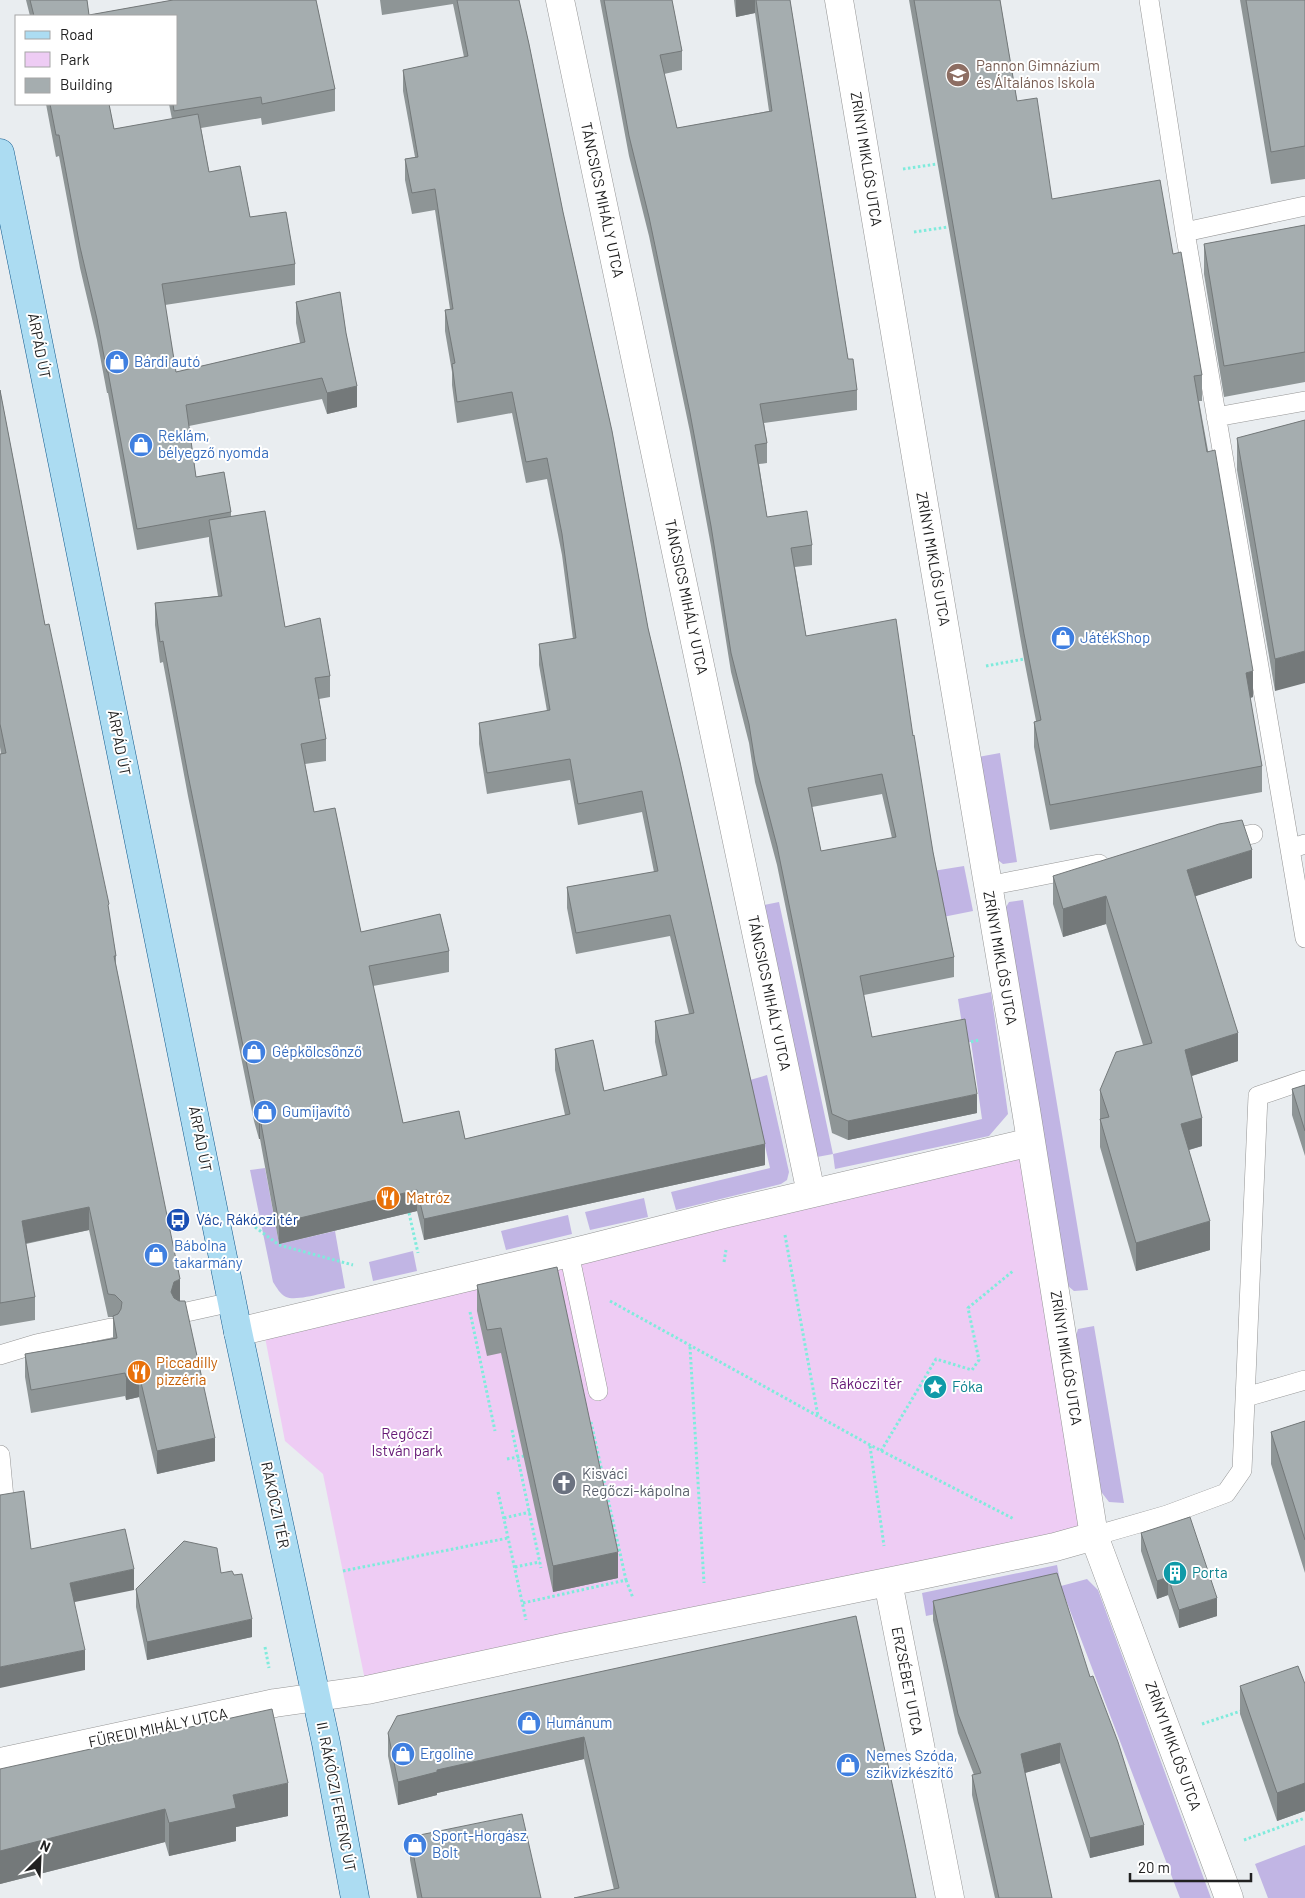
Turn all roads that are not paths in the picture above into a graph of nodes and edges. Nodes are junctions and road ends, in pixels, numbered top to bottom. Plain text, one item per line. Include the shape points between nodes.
1 (560, 0) edge
2 (840, 0) edge
3 (1149, 0) edge
4 (0, 153) edge
5 (1305, 206) edge
6 (1185, 232) junction
7 (1305, 401) edge
8 (1216, 417) junction
9 (1253, 834) dead end
10 (1204, 843) edge
11 (1297, 846) edge
12 (1117, 861) edge
13 (988, 886) junction
14 (1305, 938) edge
15 (1305, 1080) edge
16 (1031, 1142) junction
17 (811, 1193) junction
18 (569, 1253) junction
19 (232, 1302) junction
20 (182, 1313) edge
21 (111, 1328) edge
22 (238, 1332) junction
23 (0, 1355) edge
24 (1305, 1380) edge
25 (598, 1391) dead end
26 (1246, 1397) junction
27 (0, 1455) edge
28 (4, 1498) edge
29 (1094, 1536) junction
30 (888, 1582) junction
31 (316, 1697) junction
32 (0, 1762) edge
33 (355, 1898) edge
34 (950, 1898) edge
35 (1229, 1898) edge

1 - 17 street, TÁNCSICS MIHÁLY UTCA
2 - 13 street, ZRÍNYI MIKLÓS UTCA
3 - 6 lane
4 - 19 main road, ÁRPÁD ÚT
5 - 6 lane
6 - 8 lane
7 - 8 lane
8 - 11 lane
9 - 10 lane
11 - 14 lane
12 - 13 lane
13 - 16 street, ZRÍNYI MIKLÓS UTCA
15 - 26 lane via 1258,1096
16 - 17 street
16 - 29 street, ZRÍNYI MIKLÓS UTCA
17 - 18 street
18 - 22 street
18 - 25 lane
19 - 20 lane
19 - 22 main road, ÁRPÁD ÚT
21 - 23 lane
22 - 31 main road, RÁKÓCZI TÉR
24 - 26 lane
26 - 29 lane via 1242,1470 1226,1492 1167,1515
27 - 28 lane
29 - 30 street
29 - 35 street, ZRÍNYI MIKLÓS UTCA
30 - 31 street via 367,1690
30 - 34 street, ERZSÉBET UTCA
31 - 32 street, FÜREDI MIHÁLY UTCA via 275,1702
31 - 33 main road, II. RÁKÓCZI FERENC ÚT

